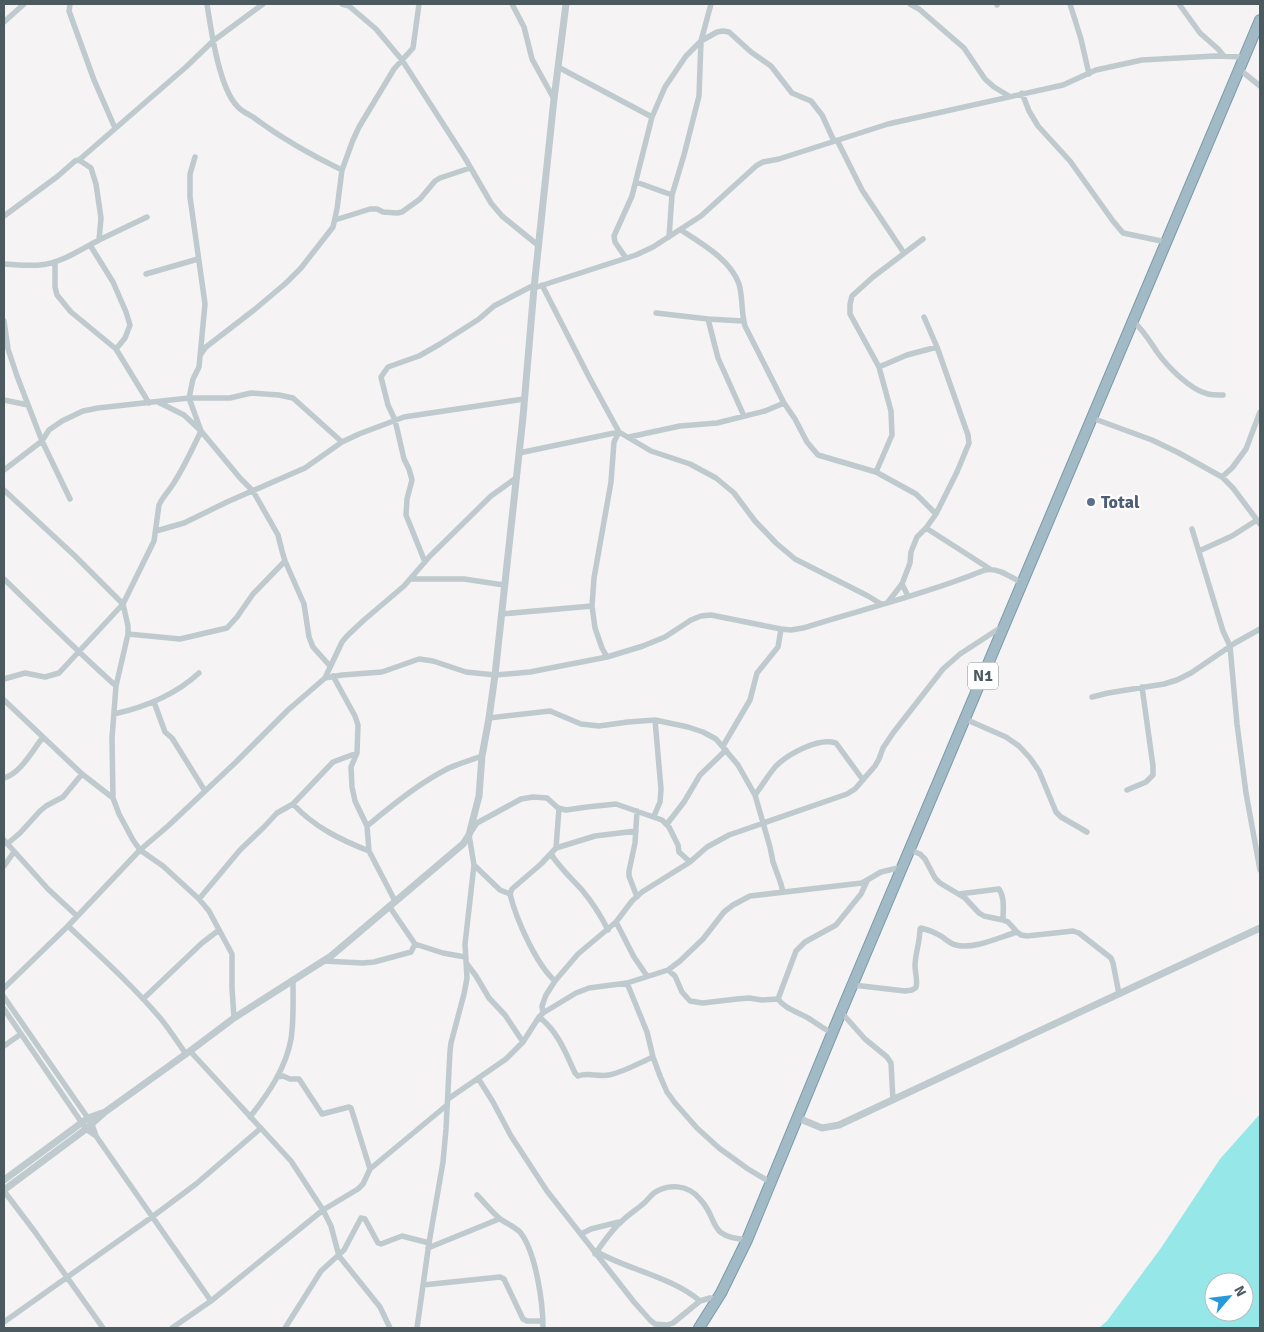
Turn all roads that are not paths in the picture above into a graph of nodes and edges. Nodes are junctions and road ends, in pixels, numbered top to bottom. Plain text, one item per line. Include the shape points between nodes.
1 (24, 4) edge
2 (70, 4) edge
3 (207, 4) edge
4 (263, 4) edge
5 (342, 4) edge
6 (419, 4) edge
7 (512, 4) edge
8 (566, 4) edge
9 (711, 4) edge
10 (910, 4) edge
11 (1070, 4) edge
12 (1179, 4) edge
13 (348, 5) edge
14 (1260, 20) edge
15 (4, 22) edge
16 (213, 41) junction
17 (701, 41) junction
18 (1224, 56) junction
19 (1244, 57) junction
20 (402, 60) junction
21 (558, 66) junction
22 (1240, 69) junction
23 (1089, 74) junction
24 (1260, 86) edge
25 (1022, 93) junction
26 (1009, 96) junction
27 (554, 99) junction
28 (652, 117) junction
29 (115, 128) junction
30 (835, 140) junction
31 (195, 157) dead end
32 (79, 160) junction
33 (470, 168) junction
34 (342, 170) junction
35 (636, 182) junction
36 (672, 195) junction
37 (4, 216) edge
38 (147, 218) dead end
39 (335, 220) junction
40 (681, 230) junction
41 (669, 237) junction
42 (923, 239) dead end
43 (99, 240) junction
44 (1166, 242) junction
45 (90, 245) junction
46 (539, 246) junction
47 (904, 253) junction
48 (626, 258) junction
49 (198, 259) junction
50 (55, 262) junction
51 (4, 264) edge
52 (146, 274) dead end
53 (537, 286) junction
54 (656, 314) dead end
55 (924, 317) dead end
56 (708, 319) junction
57 (4, 321) edge
58 (743, 321) junction
59 (1133, 321) junction
60 (937, 347) junction
61 (116, 349) junction
62 (201, 354) junction
63 (879, 367) junction
64 (1223, 395) dead end
65 (189, 398) junction
66 (524, 399) junction
67 (4, 400) edge
68 (158, 402) junction
69 (149, 403) junction
70 (784, 403) junction
71 (28, 405) junction
72 (1260, 412) edge
73 (744, 416) junction
74 (1092, 418) junction
75 (395, 420) junction
76 (201, 431) junction
77 (619, 432) junction
78 (629, 437) junction
79 (42, 441) junction
80 (342, 442) junction
81 (519, 452) junction
82 (4, 470) edge
83 (876, 472) junction
84 (1222, 477) junction
85 (516, 478) junction
86 (4, 490) edge
87 (253, 491) junction
88 (70, 499) dead end
89 (936, 514) junction
90 (1259, 522) edge
91 (926, 528) junction
92 (1192, 529) dead end
93 (156, 531) junction
94 (1199, 551) junction
95 (285, 561) junction
96 (425, 562) junction
97 (990, 569) junction
98 (4, 579) edge
99 (410, 579) junction
100 (1022, 583) junction
101 (902, 584) junction
102 (504, 586) junction
103 (908, 596) junction
104 (888, 602) junction
105 (123, 604) junction
106 (881, 604) junction
107 (592, 606) junction
108 (501, 614) junction
109 (1005, 624) junction
110 (781, 629) junction
111 (1260, 629) edge
112 (128, 634) junction
113 (1230, 646) junction
114 (78, 652) junction
115 (606, 657) junction
116 (330, 666) junction
117 (199, 673) dead end
118 (495, 675) junction
119 (333, 676) junction
120 (325, 678) junction
121 (4, 679) edge
122 (116, 686) junction
123 (1142, 687) junction
124 (1092, 697) dead end
125 (4, 700) edge
126 (154, 702) junction
127 (114, 714) junction
128 (489, 718) junction
129 (965, 719) junction
130 (655, 720) junction
131 (43, 737) junction
132 (725, 748) junction
133 (356, 753) junction
134 (482, 756) junction
135 (82, 774) junction
136 (4, 778) edge
137 (863, 780) junction
138 (1127, 790) dead end
139 (205, 791) junction
140 (755, 795) junction
141 (113, 798) junction
142 (293, 804) junction
143 (559, 808) junction
144 (637, 811) junction
145 (654, 816) junction
146 (763, 823) junction
147 (666, 824) junction
148 (367, 826) junction
149 (636, 831) junction
150 (1086, 832) dead end
151 (469, 835) junction
152 (6, 842) edge
153 (556, 848) junction
154 (140, 850) junction
155 (910, 850) junction
156 (369, 851) junction
157 (14, 852) junction
158 (551, 854) junction
159 (690, 862) junction
160 (474, 865) junction
161 (4, 866) edge
162 (902, 867) junction
163 (1260, 870) edge
164 (867, 881) junction
165 (783, 892) junction
166 (510, 894) junction
167 (959, 894) junction
168 (636, 897) junction
169 (199, 899) junction
170 (392, 904) junction
171 (78, 916) junction
172 (1003, 920) junction
173 (616, 922) junction
174 (68, 926) junction
175 (1260, 928) edge
176 (219, 930) junction
177 (608, 930) junction
178 (1017, 932) junction
179 (415, 944) junction
180 (465, 956) junction
181 (323, 961) junction
182 (467, 964) junction
183 (668, 970) junction
184 (647, 976) junction
185 (293, 981) junction
186 (555, 982) junction
187 (627, 983) junction
188 (853, 985) junction
189 (4, 988) edge
190 (1119, 994) junction
191 (4, 997) edge
192 (143, 999) junction
193 (778, 999) junction
194 (4, 1009) edge
195 (841, 1012) junction
196 (541, 1015) junction
197 (234, 1018) junction
198 (833, 1033) junction
199 (21, 1034) junction
200 (522, 1042) junction
201 (4, 1046) edge
202 (188, 1053) junction
203 (653, 1057) junction
204 (276, 1077) junction
205 (478, 1078) junction
206 (893, 1100) junction
207 (448, 1102) junction
208 (250, 1117) junction
209 (798, 1118) junction
210 (90, 1121) junction
211 (83, 1126) junction
212 (262, 1128) junction
213 (96, 1136) junction
214 (370, 1169) junction
215 (4, 1180) edge
216 (770, 1182) junction
217 (4, 1191) edge
218 (477, 1195) dead end
219 (323, 1210) junction
220 (152, 1217) junction
221 (499, 1219) junction
222 (621, 1221) junction
223 (581, 1234) junction
224 (747, 1240) junction
225 (428, 1246) junction
226 (596, 1253) junction
227 (338, 1256) junction
228 (67, 1278) junction
229 (423, 1285) junction
230 (717, 1300) junction
231 (211, 1301) junction
232 (700, 1301) junction
233 (543, 1320) junction
234 (4, 1322) edge
235 (103, 1328) edge
236 (172, 1328) edge
237 (285, 1328) edge
238 (390, 1328) edge
239 (418, 1328) edge
240 (543, 1328) edge
241 (700, 1328) edge

1 - 15 street
2 - 29 street via 69,11 94,80
3 - 16 street
4 - 16 street
5 - 13 street
6 - 20 street via 413,48
7 - 27 street via 524,27 532,59
8 - 21 street
9 - 17 street
10 - 26 street via 964,48 986,79
11 - 23 street
12 - 18 street
13 - 20 street via 376,29
14 - 19 highway, N1
16 - 29 street
16 - 34 street via 222,75 238,107 313,156
17 - 28 street via 670,77
17 - 30 street via 717,32 729,32 770,66 792,93 811,101
17 - 36 street via 699,96
18 - 19 street
18 - 23 street via 1142,60
19 - 22 highway, N1
20 - 33 street
20 - 34 street via 359,127
21 - 27 street
21 - 28 street
22 - 24 street
22 - 44 highway, N1
23 - 25 street via 1064,84
25 - 26 street
25 - 44 street via 1038,126 1070,161 1118,227 1128,235
26 - 30 street via 888,124
27 - 46 street
28 - 35 street
29 - 32 street
30 - 40 street via 756,166
30 - 47 street via 862,190
31 - 49 street via 190,174 190,196
32 - 37 street
32 - 43 street via 91,168 96,184 101,218
33 - 39 street via 435,181 420,199 402,212 370,209
33 - 46 street via 502,216
34 - 39 street
35 - 36 street
35 - 48 street via 614,236 614,242
36 - 41 street
38 - 43 street
39 - 62 street via 333,228 296,272
40 - 41 street
40 - 58 street via 715,253 735,273 740,285
41 - 48 street
42 - 47 street
43 - 45 street
44 - 59 highway, N1
45 - 50 street
45 - 61 street via 113,282 130,325
46 - 53 street
47 - 63 street via 852,296 850,304 850,314
48 - 53 street
49 - 52 street
49 - 62 street via 205,304
50 - 51 street
50 - 61 street via 57,295 71,312
53 - 66 street
53 - 75 street via 494,306 420,356 388,367 381,377
53 - 77 street
54 - 56 street
55 - 60 street
56 - 58 street
56 - 73 street via 718,358
57 - 71 street via 8,349
58 - 70 street
59 - 64 street via 1182,378 1207,394
59 - 74 highway, N1
60 - 63 street
60 - 89 street via 969,443
61 - 69 street
62 - 65 street
63 - 83 street via 892,412 892,435
65 - 68 street
65 - 76 street
65 - 80 street via 230,398 251,393 293,398
66 - 75 street
66 - 81 street
67 - 71 street
68 - 69 street
68 - 76 street via 184,415
69 - 79 street via 83,411 49,430
70 - 73 street
70 - 83 street via 818,455
71 - 79 street
72 - 84 street via 1246,449
73 - 78 street
74 - 84 street via 1152,440
74 - 100 highway, N1
75 - 80 street
75 - 96 street via 412,480 406,515
76 - 87 street
76 - 93 street via 174,484 161,500
77 - 78 street
77 - 81 street
77 - 107 street via 614,442
78 - 106 street via 651,451 690,464 716,478 734,493 776,544 795,559
79 - 82 street
79 - 88 street
80 - 87 street via 305,468
81 - 85 street
83 - 89 street via 916,494
84 - 90 street
85 - 96 street via 491,496
85 - 102 street
86 - 105 street
87 - 93 street via 184,523
87 - 95 street via 278,535
89 - 91 street
90 - 94 street
91 - 97 street
91 - 101 street via 917,537
92 - 94 street
93 - 105 street via 152,546
94 - 113 street
95 - 112 street via 253,594 227,628 180,639
95 - 116 street via 304,604 313,648
96 - 99 street
97 - 100 street
97 - 103 street
98 - 114 street
99 - 102 street via 464,578
99 - 116 street via 347,636
100 - 109 highway, N1
101 - 103 street
101 - 104 street
102 - 108 street
103 - 104 street
104 - 106 street
105 - 112 street
105 - 114 street
106 - 110 street via 803,628
107 - 108 street
107 - 115 street via 595,628
108 - 118 street
109 - 129 highway, N1
109 - 137 street via 943,669 893,733 875,766
110 - 115 street via 711,615 701,616 665,637
110 - 132 street via 778,647 757,673 750,700
111 - 113 street
112 - 122 street
113 - 123 street via 1177,680
113 - 163 street via 1246,793
114 - 121 street via 59,673 45,677 25,673
114 - 122 street
115 - 118 street via 530,672
116 - 120 street
117 - 126 street
118 - 119 street via 466,672 426,659 382,672
118 - 128 street
119 - 120 street
119 - 133 street via 358,725
120 - 139 street
122 - 127 street
123 - 124 street
123 - 138 street via 1153,775 1146,782
125 - 131 street
126 - 127 street
126 - 139 street via 165,732
127 - 141 street
128 - 130 street via 550,711 581,724 599,726
128 - 134 street
129 - 150 street via 1019,746 1039,771 1056,812
129 - 155 highway, N1
130 - 132 street via 688,726 716,739
130 - 145 street via 662,788
131 - 135 street
131 - 136 street via 22,766
132 - 140 street
132 - 147 street via 700,775
133 - 142 street via 334,762
133 - 148 street via 351,767 352,787
134 - 148 street via 423,783
134 - 151 street via 479,796
135 - 141 street
135 - 152 street via 63,797 40,810 20,833
137 - 140 street via 836,743 816,743 776,766
137 - 146 street via 847,794
139 - 154 street
140 - 146 street
141 - 154 street
142 - 156 street via 322,829
142 - 169 street via 277,813 240,850
143 - 144 street via 616,804
143 - 151 street via 547,798 521,799 477,823
143 - 153 street
144 - 145 street
144 - 149 street
145 - 147 street
146 - 159 street via 718,840
146 - 165 street
147 - 159 street via 680,852
148 - 156 street
149 - 153 street via 595,836
149 - 168 street via 629,871
151 - 160 street
151 - 170 street via 463,844
152 - 157 street
153 - 158 street
154 - 169 street
154 - 171 street
155 - 162 highway, N1
155 - 167 street via 925,859 940,883
156 - 170 street
157 - 161 street
157 - 171 street
158 - 166 street
158 - 177 street via 599,913
159 - 168 street
160 - 166 street via 496,886
160 - 180 street
162 - 164 street via 881,872
162 - 188 highway, N1
164 - 165 street
164 - 193 street via 861,894 836,925 805,942 796,951
165 - 183 street via 750,896 733,905 680,962
166 - 186 street via 528,941
167 - 172 street via 984,916
167 - 172 street via 999,889 1004,900
168 - 173 street
169 - 176 street
170 - 179 street
170 - 181 street
171 - 174 street
172 - 178 street
173 - 177 street
173 - 184 street
174 - 189 street
174 - 192 street
175 - 190 street
176 - 192 street
176 - 197 street via 232,954
177 - 186 street via 578,954
178 - 188 street via 970,946 958,946 921,928 913,990
178 - 190 street via 1027,936 1079,932 1111,958
179 - 180 street
179 - 181 street via 411,952 374,962
180 - 182 street
181 - 185 street
182 - 200 street
182 - 207 street via 464,994 450,1051
183 - 184 street
183 - 193 street via 690,1001
184 - 187 street
185 - 197 street
185 - 204 street via 290,1042
186 - 196 street via 546,995
187 - 196 street via 589,988
187 - 203 street via 647,1032
188 - 195 highway, N1
190 - 206 street
191 - 210 street
192 - 202 street
193 - 198 street
194 - 199 street
195 - 198 highway, N1
195 - 206 street via 891,1063
196 - 200 street
196 - 203 street via 554,1031 578,1076 607,1075
197 - 202 street
198 - 209 highway, N1
199 - 201 street
199 - 211 street
200 - 205 street via 506,1059
202 - 208 street
202 - 210 street
203 - 216 street via 667,1092 681,1111 719,1148
204 - 208 street
204 - 214 street via 300,1079 322,1114 352,1108
205 - 207 street
205 - 223 street via 547,1192
206 - 209 street via 839,1126 822,1128
207 - 214 street
207 - 225 street via 443,1162
208 - 212 street
209 - 216 highway, N1
210 - 211 street
210 - 213 street
211 - 213 street
211 - 215 street
211 - 217 street
212 - 219 street via 291,1161
212 - 220 street
213 - 220 street
214 - 219 street via 358,1189
216 - 224 highway, N1
217 - 228 street
218 - 221 street
219 - 227 street via 331,1226
219 - 231 street
220 - 228 street
220 - 231 street
221 - 225 street
221 - 233 street via 517,1229 528,1246 538,1282
222 - 223 street
222 - 224 street via 654,1193 667,1188 686,1188 700,1198 722,1235
222 - 226 street
223 - 226 street
224 - 230 highway, N1
225 - 227 street via 402,1236 380,1244 365,1219 361,1218
225 - 229 street
226 - 232 street via 673,1285
226 - 232 street via 655,1324 673,1323
227 - 237 street via 321,1271
227 - 238 street via 380,1307
228 - 234 street
228 - 235 street
229 - 233 street via 500,1277 524,1319
229 - 239 street
230 - 232 street
230 - 241 highway, N1
231 - 236 street
233 - 240 street

